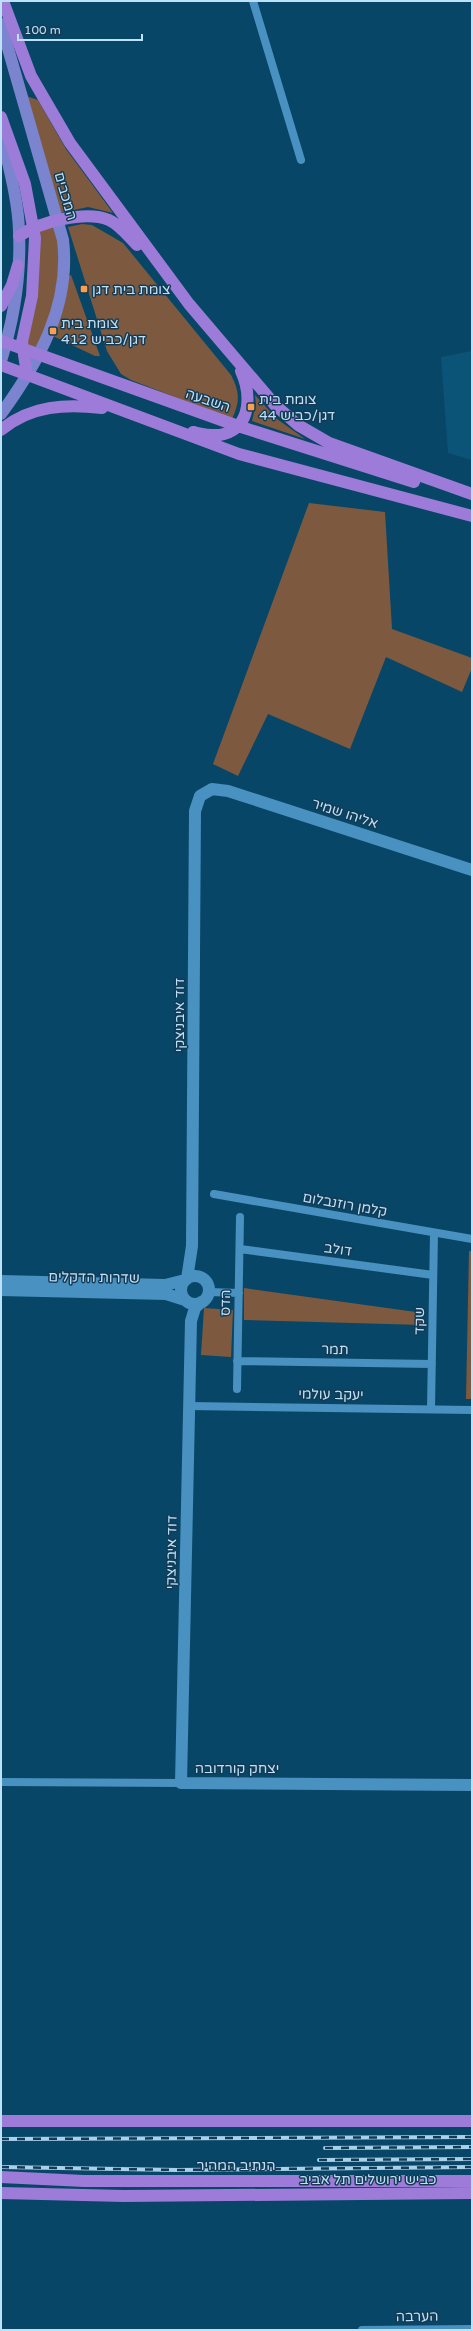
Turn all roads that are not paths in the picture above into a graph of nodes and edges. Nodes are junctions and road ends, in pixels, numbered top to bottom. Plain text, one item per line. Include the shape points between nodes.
1 (3, 1) edge
2 (253, 1) edge
3 (1, 24) edge
4 (1, 117) edge
5 (1, 132) edge
6 (301, 160) dead end
7 (57, 221) junction
8 (34, 228) junction
9 (19, 236) junction
10 (18, 265) junction
11 (189, 304) junction
12 (1, 306) edge
13 (4, 342) edge
14 (22, 349) junction
15 (38, 355) junction
16 (1, 361) edge
17 (236, 361) junction
18 (1, 365) edge
19 (27, 374) junction
20 (118, 410) junction
21 (1, 414) edge
22 (238, 426) junction
23 (166, 428) junction
24 (1, 430) edge
25 (472, 494) edge
26 (472, 516) edge
27 (209, 790) joint
28 (472, 870) edge
29 (214, 1194) dead end
30 (240, 1217) dead end
31 (434, 1233) junction
32 (472, 1239) edge
33 (192, 1246) junction
34 (240, 1249) junction
35 (433, 1275) junction
36 (202, 1278) junction
37 (186, 1279) junction
38 (1, 1281) edge
39 (1, 1290) edge
40 (209, 1292) junction
41 (239, 1293) junction
42 (186, 1301) junction
43 (201, 1302) junction
44 (191, 1320) junction
45 (237, 1361) junction
46 (432, 1364) junction
47 (237, 1389) dead end
48 (189, 1406) junction
49 (431, 1409) junction
50 (472, 1410) edge
51 (1, 1782) edge
52 (181, 1783) junction
53 (472, 1785) edge
54 (1, 2121) edge
55 (472, 2121) edge
56 (1, 2177) edge
57 (472, 2180) edge
58 (1, 2193) edge
59 (472, 2193) edge
60 (124, 2196) junction
61 (1, 2198) edge
62 (472, 2329) edge
63 (362, 2330) edge
64 (443, 2330) edge

1 - 11 highway via 31,76 59,126
2 - 6 street
3 - 7 main road, המכבים
4 - 8 highway via 25,184
5 - 9 main road via 14,194
7 - 8 highway
7 - 11 highway via 91,216 110,220 118,225
7 - 15 main road, המכבים via 64,254 64,279 52,327
8 - 9 highway
8 - 14 highway via 34,277
9 - 10 main road
10 - 12 highway via 12,285
10 - 13 main road via 16,298
11 - 17 highway
13 - 14 highway, השבעה
13 - 16 main road
14 - 15 highway, השבעה
14 - 19 highway
15 - 19 main road, המכבים
15 - 22 highway, השבעה
17 - 22 highway via 248,395 245,415
17 - 25 highway via 286,416 314,436 347,451
18 - 19 highway
19 - 20 highway
19 - 21 main road, המכבים
20 - 23 highway
20 - 24 highway via 78,405 39,409
22 - 23 highway via 232,431 212,435
22 - 25 highway, השבעה via 415,482
23 - 26 highway via 281,467
27 - 28 street, אליהו שמיר via 228,791
27 - 33 street, דוד איבניצקי via 200,796 195,811
29 - 31 street, קלמן רוזנבלום
30 - 34 street, הדס
31 - 32 street, קלמן רוזנבלום
31 - 35 street, שקד
33 - 36 street, דוד איבניצקי
33 - 37 street, דוד איבניצקי
34 - 35 street, דולב
34 - 41 street, הדס
35 - 46 street, שקד
36 - 37 street via 192,1276
36 - 40 street via 207,1283
37 - 38 street, שדרות הדקלים via 165,1285
37 - 42 street via 180,1290
39 - 42 street, שדרות הדקלים via 166,1294
40 - 41 street
40 - 43 street
41 - 45 street, הדס
42 - 43 street via 193,1304
42 - 44 street, דוד איבניצקי
43 - 44 street, דוד איבניצקי via 195,1308
44 - 48 street, דוד איבניצקי
45 - 46 street, תמר
45 - 47 street, הדס
46 - 49 street, שקד
48 - 49 street, יעקב עולמי
48 - 52 street, דוד איבניצקי
49 - 50 street, יעקב עולמי
51 - 52 street, יצחק קורדובה
52 - 53 street, יצחק קורדובה
54 - 55 highway
56 - 57 highway, הנתיב המהיר via 84,2181
58 - 60 highway, כביש ירושלים תל אביב
59 - 60 highway, כביש ירושלים תל אביב
60 - 61 highway
62 - 64 street, הערבה
63 - 64 street, הערבה

